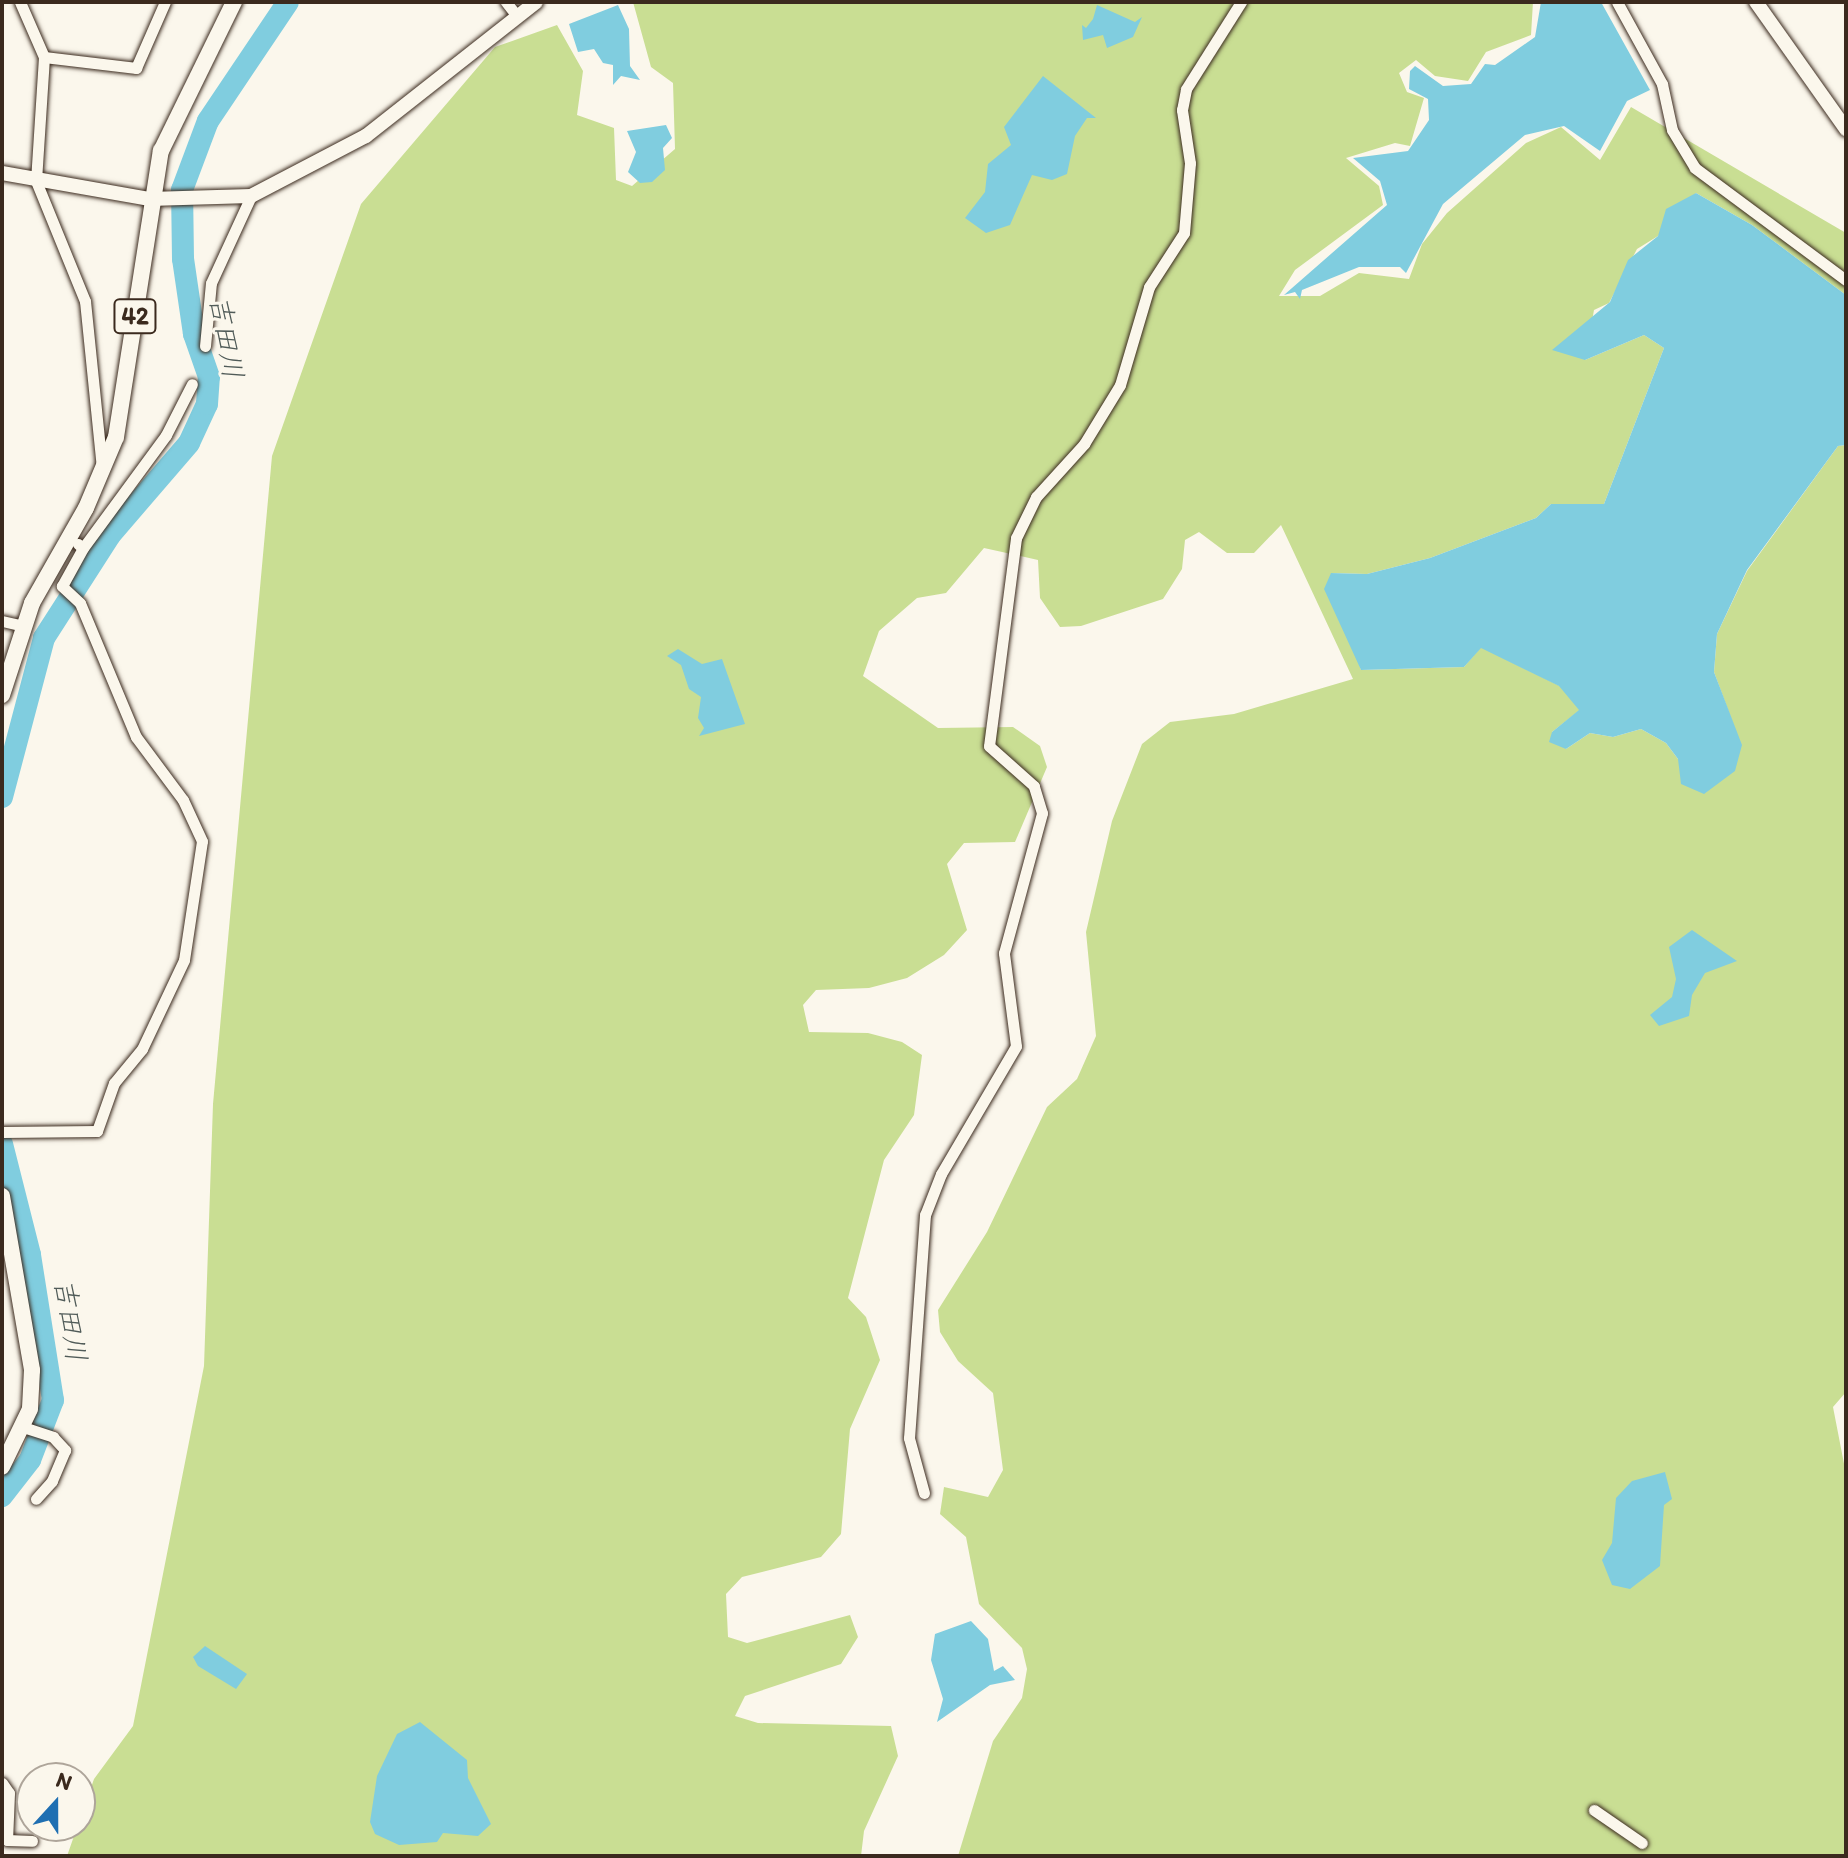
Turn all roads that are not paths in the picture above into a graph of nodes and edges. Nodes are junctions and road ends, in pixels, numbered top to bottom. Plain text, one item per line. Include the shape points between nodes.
1 (20, 2) edge
2 (165, 2) edge
3 (234, 2) edge
4 (506, 2) edge
5 (536, 2) edge
6 (1241, 2) edge
7 (1617, 2) edge
8 (1756, 2) edge
9 (516, 15) junction
10 (44, 57) junction
11 (1846, 129) edge
12 (2, 173) edge
13 (36, 181) junction
14 (251, 196) junction
15 (149, 199) junction
16 (1846, 280) edge
17 (205, 346) dead end
18 (192, 384) dead end
19 (102, 473) junction
20 (76, 543) junction
21 (2, 621) edge
22 (23, 626) junction
23 (2, 695) edge
24 (8, 1132) edge
25 (2, 1196) edge
26 (8, 1253) edge
27 (28, 1428) junction
28 (2, 1467) edge
29 (924, 1493) dead end
30 (36, 1499) dead end
31 (2, 1783) edge
32 (1594, 1810) dead end
33 (16, 1840) edge
34 (1642, 1843) dead end

1 - 10 street
2 - 10 street via 136,68
3 - 15 main road, 42 via 171,121
4 - 9 street
5 - 9 street
6 - 29 street via 1186,89 1182,110 1190,163 1184,233 1149,287 1120,385 1084,444 1036,497 1016,538 989,746 1034,786 1042,813 1004,953 1016,1046 941,1174 925,1215 909,1438
7 - 16 street via 1663,89 1672,130 1712,186
8 - 11 street
9 - 14 street via 366,136
10 - 13 street
12 - 13 street
13 - 15 street
13 - 19 street via 85,301
14 - 15 street
14 - 17 street via 211,283
15 - 19 main road, 42 via 127,400
18 - 20 street via 166,435
19 - 20 main road, 42
20 - 22 main road, 42
20 - 24 street via 65,589 80,603 136,737 183,800 202,841 184,960 142,1049 114,1083 97,1131
21 - 22 street
22 - 23 main road, 42
25 - 26 main road
26 - 27 main road via 32,1370
27 - 28 main road
27 - 30 street via 53,1437 65,1450
31 - 33 street via 9,1793 7,1840
32 - 34 street

